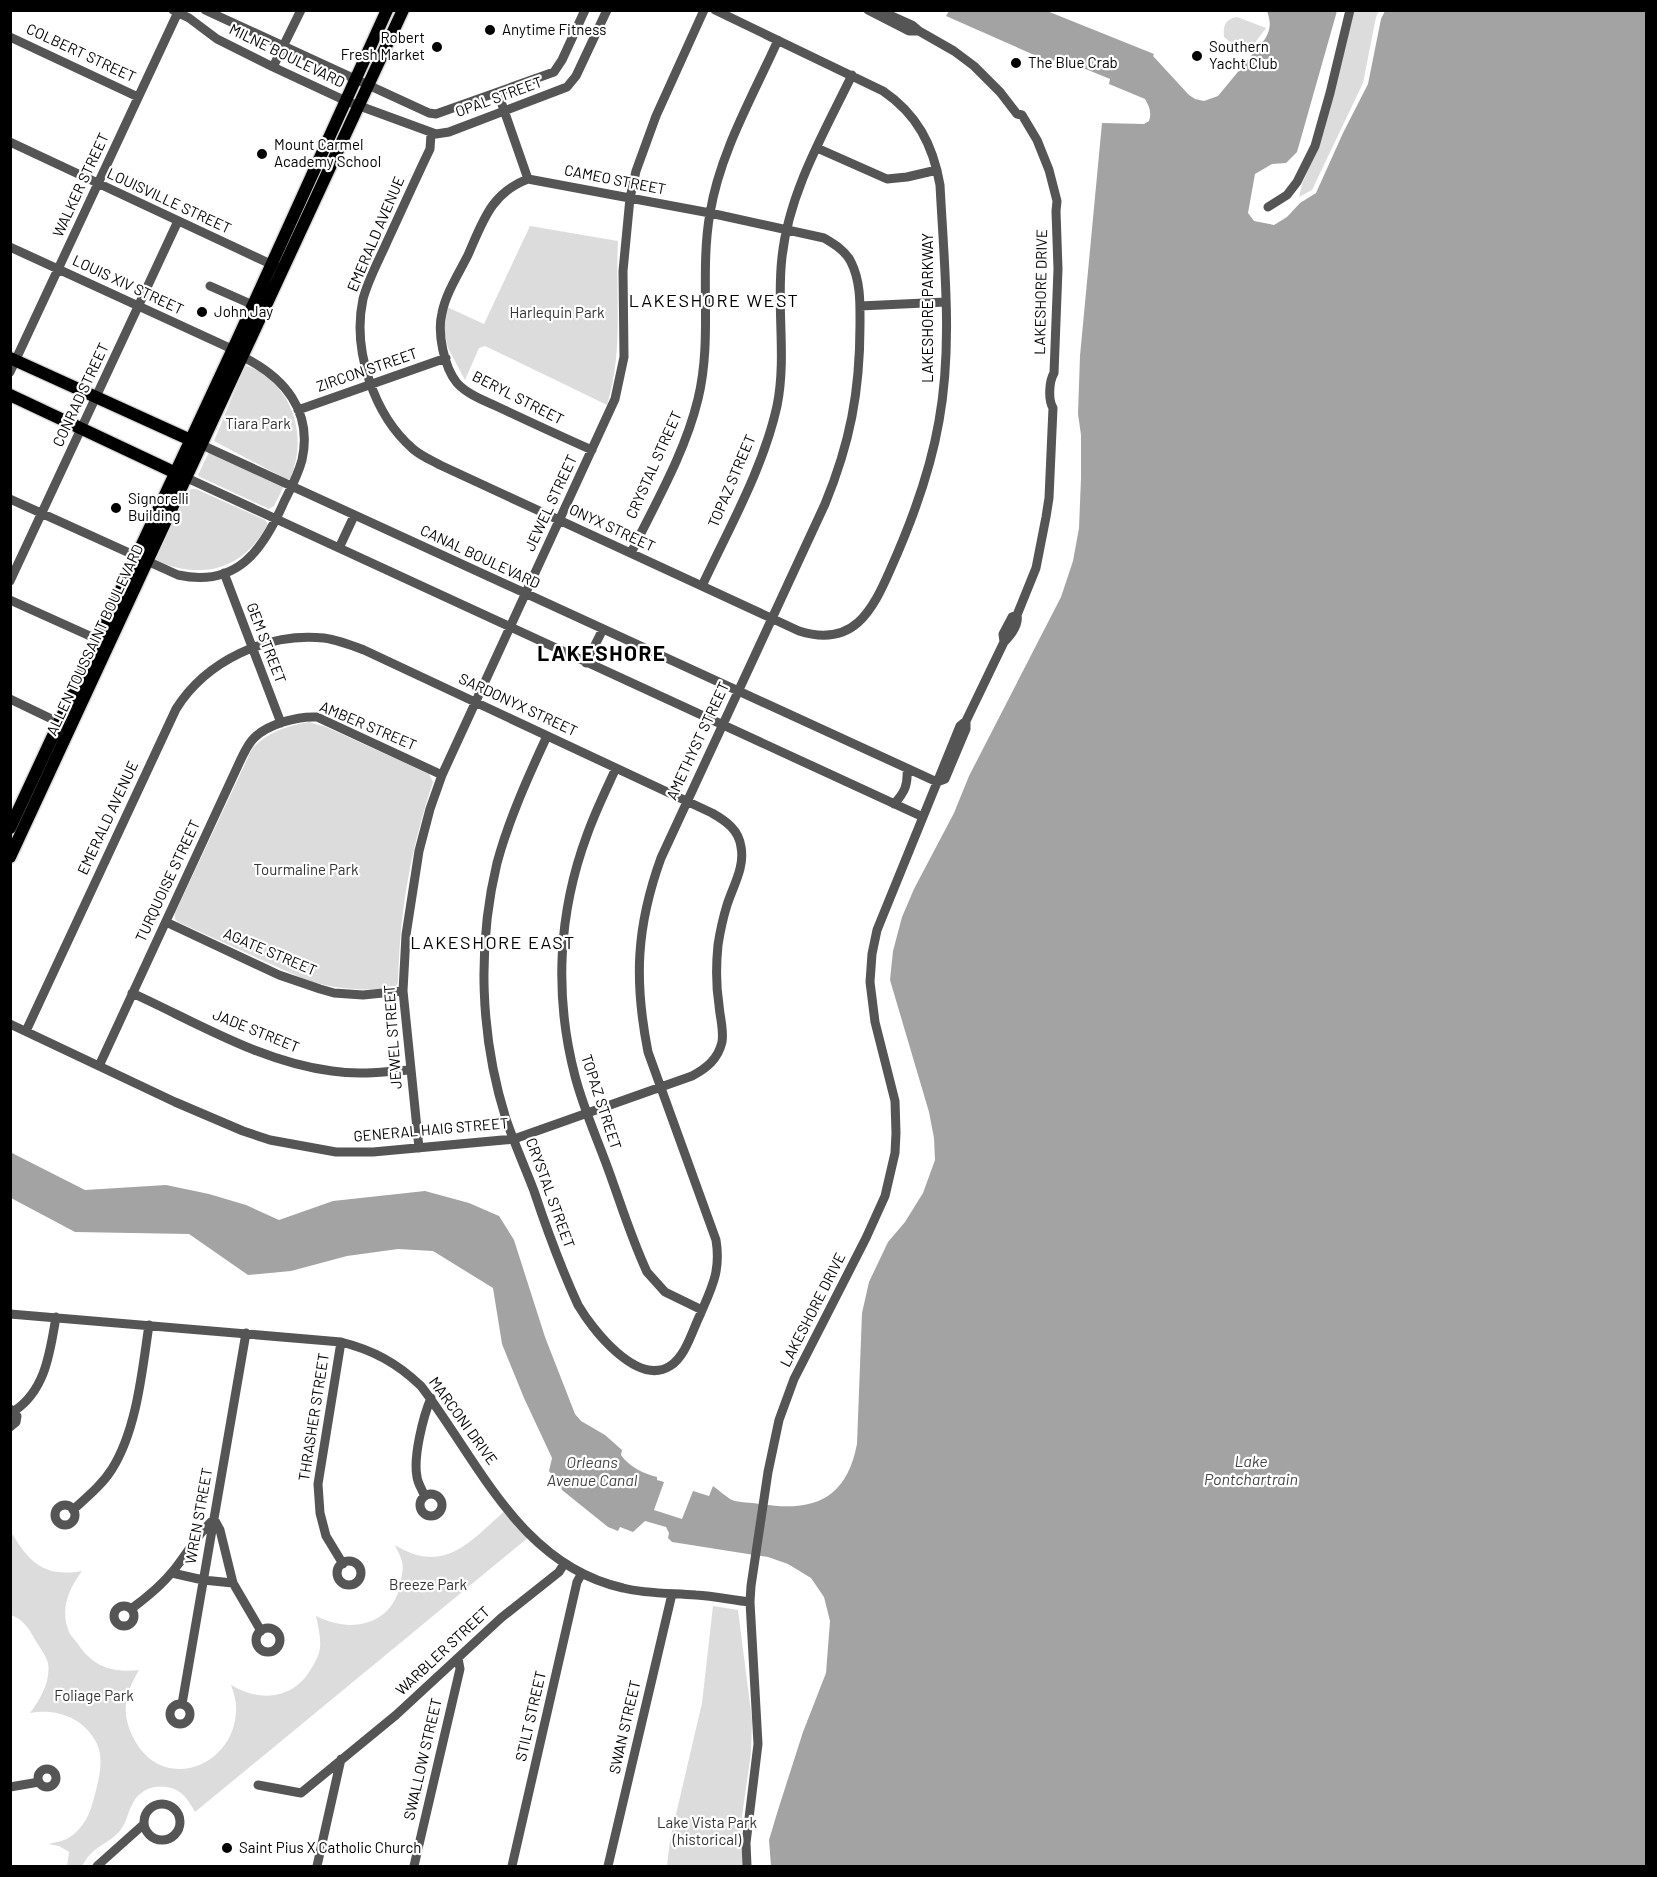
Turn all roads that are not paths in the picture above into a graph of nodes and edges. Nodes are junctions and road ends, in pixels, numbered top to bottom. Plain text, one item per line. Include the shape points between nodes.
1 (205, 10) edge
2 (301, 10) edge
3 (387, 10) edge
4 (585, 10) edge
5 (607, 10) edge
6 (704, 10) edge
7 (715, 10) edge
8 (868, 10) edge
9 (1350, 10) edge
10 (177, 11) edge
11 (401, 11) edge
12 (10, 37) edge
13 (778, 40) junction
14 (283, 47) junction
15 (273, 67) junction
16 (852, 75) junction
17 (355, 80) junction
18 (369, 86) junction
19 (498, 93) junction
20 (138, 97) junction
21 (346, 101) junction
22 (360, 105) junction
23 (504, 112) junction
24 (431, 134) junction
25 (10, 142) edge
26 (817, 148) junction
27 (937, 170) junction
28 (528, 178) junction
29 (98, 184) junction
30 (630, 198) junction
31 (1268, 207) dead end
32 (710, 213) junction
33 (178, 221) junction
34 (786, 228) junction
35 (10, 247) edge
36 (271, 265) junction
37 (58, 269) junction
38 (284, 270) junction
39 (210, 286) dead end
40 (255, 300) junction
41 (269, 301) junction
42 (946, 302) junction
43 (138, 306) junction
44 (860, 306) junction
45 (232, 349) junction
46 (243, 357) junction
47 (446, 358) junction
48 (12, 364) edge
49 (371, 384) junction
50 (219, 394) junction
51 (10, 395) edge
52 (96, 398) junction
53 (298, 410) junction
54 (82, 428) junction
55 (190, 440) junction
56 (202, 445) junction
57 (592, 450) junction
58 (175, 473) junction
59 (187, 478) junction
60 (291, 487) junction
61 (10, 499) edge
62 (158, 507) junction
63 (41, 513) junction
64 (170, 513) junction
65 (354, 516) junction
66 (276, 520) junction
67 (560, 520) junction
68 (339, 548) junction
69 (631, 553) junction
70 (142, 560) junction
71 (224, 573) junction
72 (10, 581) edge
73 (702, 586) junction
74 (525, 594) junction
75 (10, 600) edge
76 (772, 618) junction
77 (509, 627) junction
78 (603, 629) junction
79 (104, 643) junction
80 (252, 648) junction
81 (586, 663) junction
82 (738, 691) junction
83 (10, 699) edge
84 (476, 702) junction
85 (281, 723) junction
86 (65, 725) junction
87 (722, 726) junction
88 (547, 736) junction
89 (616, 768) junction
90 (907, 769) junction
91 (442, 775) junction
92 (937, 782) junction
93 (687, 801) junction
94 (894, 804) junction
95 (21, 807) edge
96 (923, 818) junction
97 (10, 828) edge
98 (10, 857) edge
99 (166, 922) junction
100 (403, 992) junction
101 (132, 993) junction
102 (721, 1020) joint
103 (10, 1024) edge
104 (26, 1031) junction
105 (99, 1066) junction
106 (410, 1070) junction
107 (659, 1087) junction
108 (587, 1114) junction
109 (514, 1139) junction
110 (419, 1148) junction
111 (702, 1310) junction
112 (10, 1314) edge
113 (56, 1317) junction
114 (149, 1325) junction
115 (246, 1334) junction
116 (341, 1342) junction
117 (431, 1398) junction
118 (12, 1410) edge
119 (10, 1427) edge
120 (424, 1495) dead end
121 (73, 1510) dead end
122 (213, 1519) junction
123 (343, 1564) dead end
124 (564, 1564) junction
125 (172, 1573) junction
126 (582, 1573) junction
127 (203, 1580) junction
128 (233, 1583) junction
129 (672, 1594) junction
130 (750, 1602) junction
131 (131, 1609) dead end
132 (261, 1631) dead end
133 (458, 1658) junction
134 (182, 1704) dead end
135 (341, 1759) junction
136 (39, 1782) dead end
137 (258, 1785) dead end
138 (10, 1787) edge
139 (144, 1824) dead end
140 (96, 1866) edge
141 (312, 1866) edge
142 (317, 1866) edge
143 (414, 1866) edge
144 (512, 1866) edge
145 (608, 1866) edge
146 (747, 1866) edge

1 - 14 street, MILNE BOULEVARD
2 - 14 street
3 - 17 main road, ALLEN TOUSSAINT BOULEVARD
4 - 19 street, OPAL STREET via 554,72
5 - 23 street, OPAL STREET via 567,87
6 - 30 street, JEWEL STREET via 656,116
7 - 13 street, LAKESHORE PARKWAY
8 - 92 street, LAKESHORE DRIVE via 905,21 954,51 1000,92 1022,115 1037,140 1057,201 1054,373 1058,378 1049,498 1036,568
9 - 31 street via 1315,146 1287,195
10 - 15 street, MILNE BOULEVARD via 217,39
10 - 20 street, WALKER STREET
11 - 18 main road, ALLEN TOUSSAINT BOULEVARD
12 - 20 street, COLBERT STREET
13 - 16 street, LAKESHORE PARKWAY
13 - 32 street, CRYSTAL STREET via 727,153
14 - 15 street
14 - 17 street, MILNE BOULEVARD
15 - 21 street, MILNE BOULEVARD
16 - 26 street, TOPAZ STREET
16 - 27 street, LAKESHORE PARKWAY via 883,91 908,112 932,150
17 - 18 street, MILNE BOULEVARD
17 - 21 main road, ALLEN TOUSSAINT BOULEVARD
18 - 19 street, OPAL STREET via 436,114
18 - 22 main road, ALLEN TOUSSAINT BOULEVARD
19 - 23 street
20 - 29 street, WALKER STREET
21 - 22 street, MILNE BOULEVARD
21 - 36 main road, ALLEN TOUSSAINT BOULEVARD
22 - 24 street
22 - 38 main road, ALLEN TOUSSAINT BOULEVARD
23 - 24 street, OPAL STREET via 449,132
23 - 28 street
24 - 49 street, EMERALD AVENUE via 430,148 364,298 361,336
25 - 29 street, LOUISVILLE STREET
26 - 27 street via 887,179
26 - 34 street, TOPAZ STREET
27 - 42 street, LAKESHORE PARKWAY
28 - 30 street, CAMEO STREET
28 - 47 street via 510,186 492,205 444,305 440,339
29 - 33 street, LOUISVILLE STREET
29 - 37 street, WALKER STREET
30 - 32 street, CAMEO STREET
30 - 57 street, JEWEL STREET via 623,271 624,357 615,399
32 - 34 street, CAMEO STREET
32 - 69 street, CRYSTAL STREET via 705,259 704,362 698,399 684,441
33 - 36 street, LOUISVILLE STREET
33 - 43 street, CONRAD STREET
34 - 44 street, AMETHYST STREET via 824,238 843,252 857,278
34 - 73 street, TOPAZ STREET via 781,266 782,349 777,404 759,463
35 - 37 street, LOUIS XIV STREET
36 - 38 street, LOUISVILLE STREET
36 - 40 main road, ALLEN TOUSSAINT BOULEVARD
37 - 43 street, LOUIS XIV STREET
37 - 48 street, WALKER STREET
38 - 41 main road, ALLEN TOUSSAINT BOULEVARD
39 - 40 street
40 - 41 main road
40 - 45 main road, ALLEN TOUSSAINT BOULEVARD
41 - 46 main road, ALLEN TOUSSAINT BOULEVARD
42 - 44 street
42 - 76 street, LAKESHORE PARKWAY via 943,392 933,450 915,511 874,603 859,623 833,635 809,634
43 - 45 street, LOUIS XIV STREET
43 - 52 street, CONRAD STREET
44 - 76 street, AMETHYST STREET via 854,409 842,459
45 - 50 main road, ALLEN TOUSSAINT BOULEVARD
46 - 50 main road, ALLEN TOUSSAINT BOULEVARD
46 - 53 street via 278,379
47 - 49 street, ZIRCON STREET
47 - 57 street, BERYL STREET via 454,379 468,391
48 - 52 main road, CANAL BOULEVARD
49 - 53 street, ZIRCON STREET
49 - 67 street, ONYX STREET via 390,423 414,450
50 - 55 main road, ALLEN TOUSSAINT BOULEVARD
50 - 56 main road, ALLEN TOUSSAINT BOULEVARD
51 - 54 main road
52 - 54 street, CONRAD STREET
52 - 55 main road, CANAL BOULEVARD
53 - 60 street via 304,446
54 - 58 main road
54 - 63 street, CONRAD STREET
55 - 56 main road, CANAL BOULEVARD
55 - 58 main road, ALLEN TOUSSAINT BOULEVARD
56 - 59 main road, ALLEN TOUSSAINT BOULEVARD
56 - 60 street, CANAL BOULEVARD
57 - 67 street, JEWEL STREET
58 - 59 main road
58 - 62 main road, ALLEN TOUSSAINT BOULEVARD
59 - 64 main road, ALLEN TOUSSAINT BOULEVARD
59 - 66 street
60 - 65 street, CANAL BOULEVARD
60 - 66 street
61 - 63 street
62 - 64 main road
62 - 70 main road, ALLEN TOUSSAINT BOULEVARD
63 - 70 street
63 - 72 street, CONRAD STREET
64 - 70 main road, ALLEN TOUSSAINT BOULEVARD
65 - 68 street
65 - 74 street, CANAL BOULEVARD
66 - 68 street
66 - 71 street via 258,550
67 - 69 street, ONYX STREET
67 - 74 street, JEWEL STREET
68 - 77 street
69 - 73 street, ONYX STREET
70 - 71 street via 191,577
70 - 79 main road, ALLEN TOUSSAINT BOULEVARD
71 - 80 street, GEM STREET
73 - 76 street, ONYX STREET
74 - 77 street, JEWEL STREET
74 - 78 street, CANAL BOULEVARD
75 - 79 street
76 - 82 street, AMETHYST STREET
77 - 81 street
77 - 84 street, JEWEL STREET
78 - 81 street
78 - 82 street, CANAL BOULEVARD
79 - 86 main road, ALLEN TOUSSAINT BOULEVARD
80 - 84 street, SARDONYX STREET via 294,638 345,643
80 - 85 street, GEM STREET
80 - 104 street, EMERALD AVENUE via 218,665 183,697
81 - 87 street
82 - 87 street, AMETHYST STREET
82 - 90 street, CANAL BOULEVARD
83 - 86 street
84 - 88 street, SARDONYX STREET
84 - 91 street, JEWEL STREET
85 - 91 street, AMBER STREET via 316,717
85 - 99 street, TURQUOISE STREET via 248,745
86 - 95 main road, ALLEN TOUSSAINT BOULEVARD
87 - 93 street, AMETHYST STREET
87 - 94 street
88 - 89 street, SARDONYX STREET
88 - 109 street, CRYSTAL STREET via 500,853 485,943 484,997 490,1051
89 - 93 street, SARDONYX STREET
89 - 108 street, TOPAZ STREET via 578,864 562,947 564,1019
90 - 92 street, CANAL BOULEVARD
90 - 94 street via 908,784
91 - 100 street, JEWEL STREET via 413,878
92 - 96 street, LAKESHORE DRIVE
93 - 102 street, SARDONYX STREET via 728,823 740,839 741,867 718,946
93 - 107 street, AMETHYST STREET via 653,880 641,935 639,1001
94 - 96 street
95 - 97 main road, ALLEN TOUSSAINT BOULEVARD
95 - 98 main road, ALLEN TOUSSAINT BOULEVARD
96 - 130 street, LAKESHORE DRIVE via 872,954 872,1003 895,1101 896,1141 890,1178 866,1238 794,1379 779,1419
99 - 100 street, AGATE STREET via 279,975 320,989 345,994
99 - 101 street, TURQUOISE STREET
100 - 106 street, JEWEL STREET
101 - 105 street, TURQUOISE STREET
101 - 106 street, JADE STREET via 252,1049 292,1063 348,1073
102 - 107 street, GENERAL HAIG STREET via 722,1043 708,1066
103 - 104 street, GENERAL HAIG STREET
104 - 105 street, GENERAL HAIG STREET
105 - 110 street, GENERAL HAIG STREET via 216,1120 270,1140 336,1152
106 - 110 street, JEWEL STREET
107 - 108 street, GENERAL HAIG STREET
107 - 111 street, AMETHYST STREET via 716,1240 716,1276
108 - 109 street, GENERAL HAIG STREET
108 - 111 street, TOPAZ STREET via 647,1272 665,1292
109 - 110 street, GENERAL HAIG STREET
109 - 111 street, CRYSTAL STREET via 578,1305 589,1324 615,1351 649,1369 669,1367 681,1356
112 - 113 street, MARCONI DRIVE
113 - 114 street, MARCONI DRIVE
113 - 118 street via 49,1358 40,1380 21,1406
114 - 115 street, MARCONI DRIVE
114 - 121 street via 140,1387 121,1450 102,1482
115 - 116 street, MARCONI DRIVE
115 - 122 street, WREN STREET
116 - 117 street, MARCONI DRIVE via 387,1359 408,1373
116 - 123 street, THRASHER STREET via 318,1484 324,1529
117 - 120 street via 416,1467
117 - 124 street, MARCONI DRIVE via 507,1509 530,1536
118 - 119 street via 17,1419
122 - 125 street
122 - 127 street, WREN STREET
122 - 128 street via 220,1530
124 - 126 street, MARCONI DRIVE
124 - 133 street, WARBLER STREET
125 - 127 street
125 - 131 street
126 - 129 street, MARCONI DRIVE via 624,1589
126 - 144 street, STILT STREET
127 - 128 street
127 - 134 street, WREN STREET
128 - 132 street
129 - 130 street, MARCONI DRIVE
129 - 145 street, SWAN STREET
130 - 146 street, LAKESHORE DRIVE via 758,1744 746,1843
133 - 135 street, WARBLER STREET
133 - 143 street, SWALLOW STREET via 459,1669
135 - 137 street, WARBLER STREET via 301,1793
135 - 142 street
136 - 138 street
139 - 140 street
141 - 142 street

